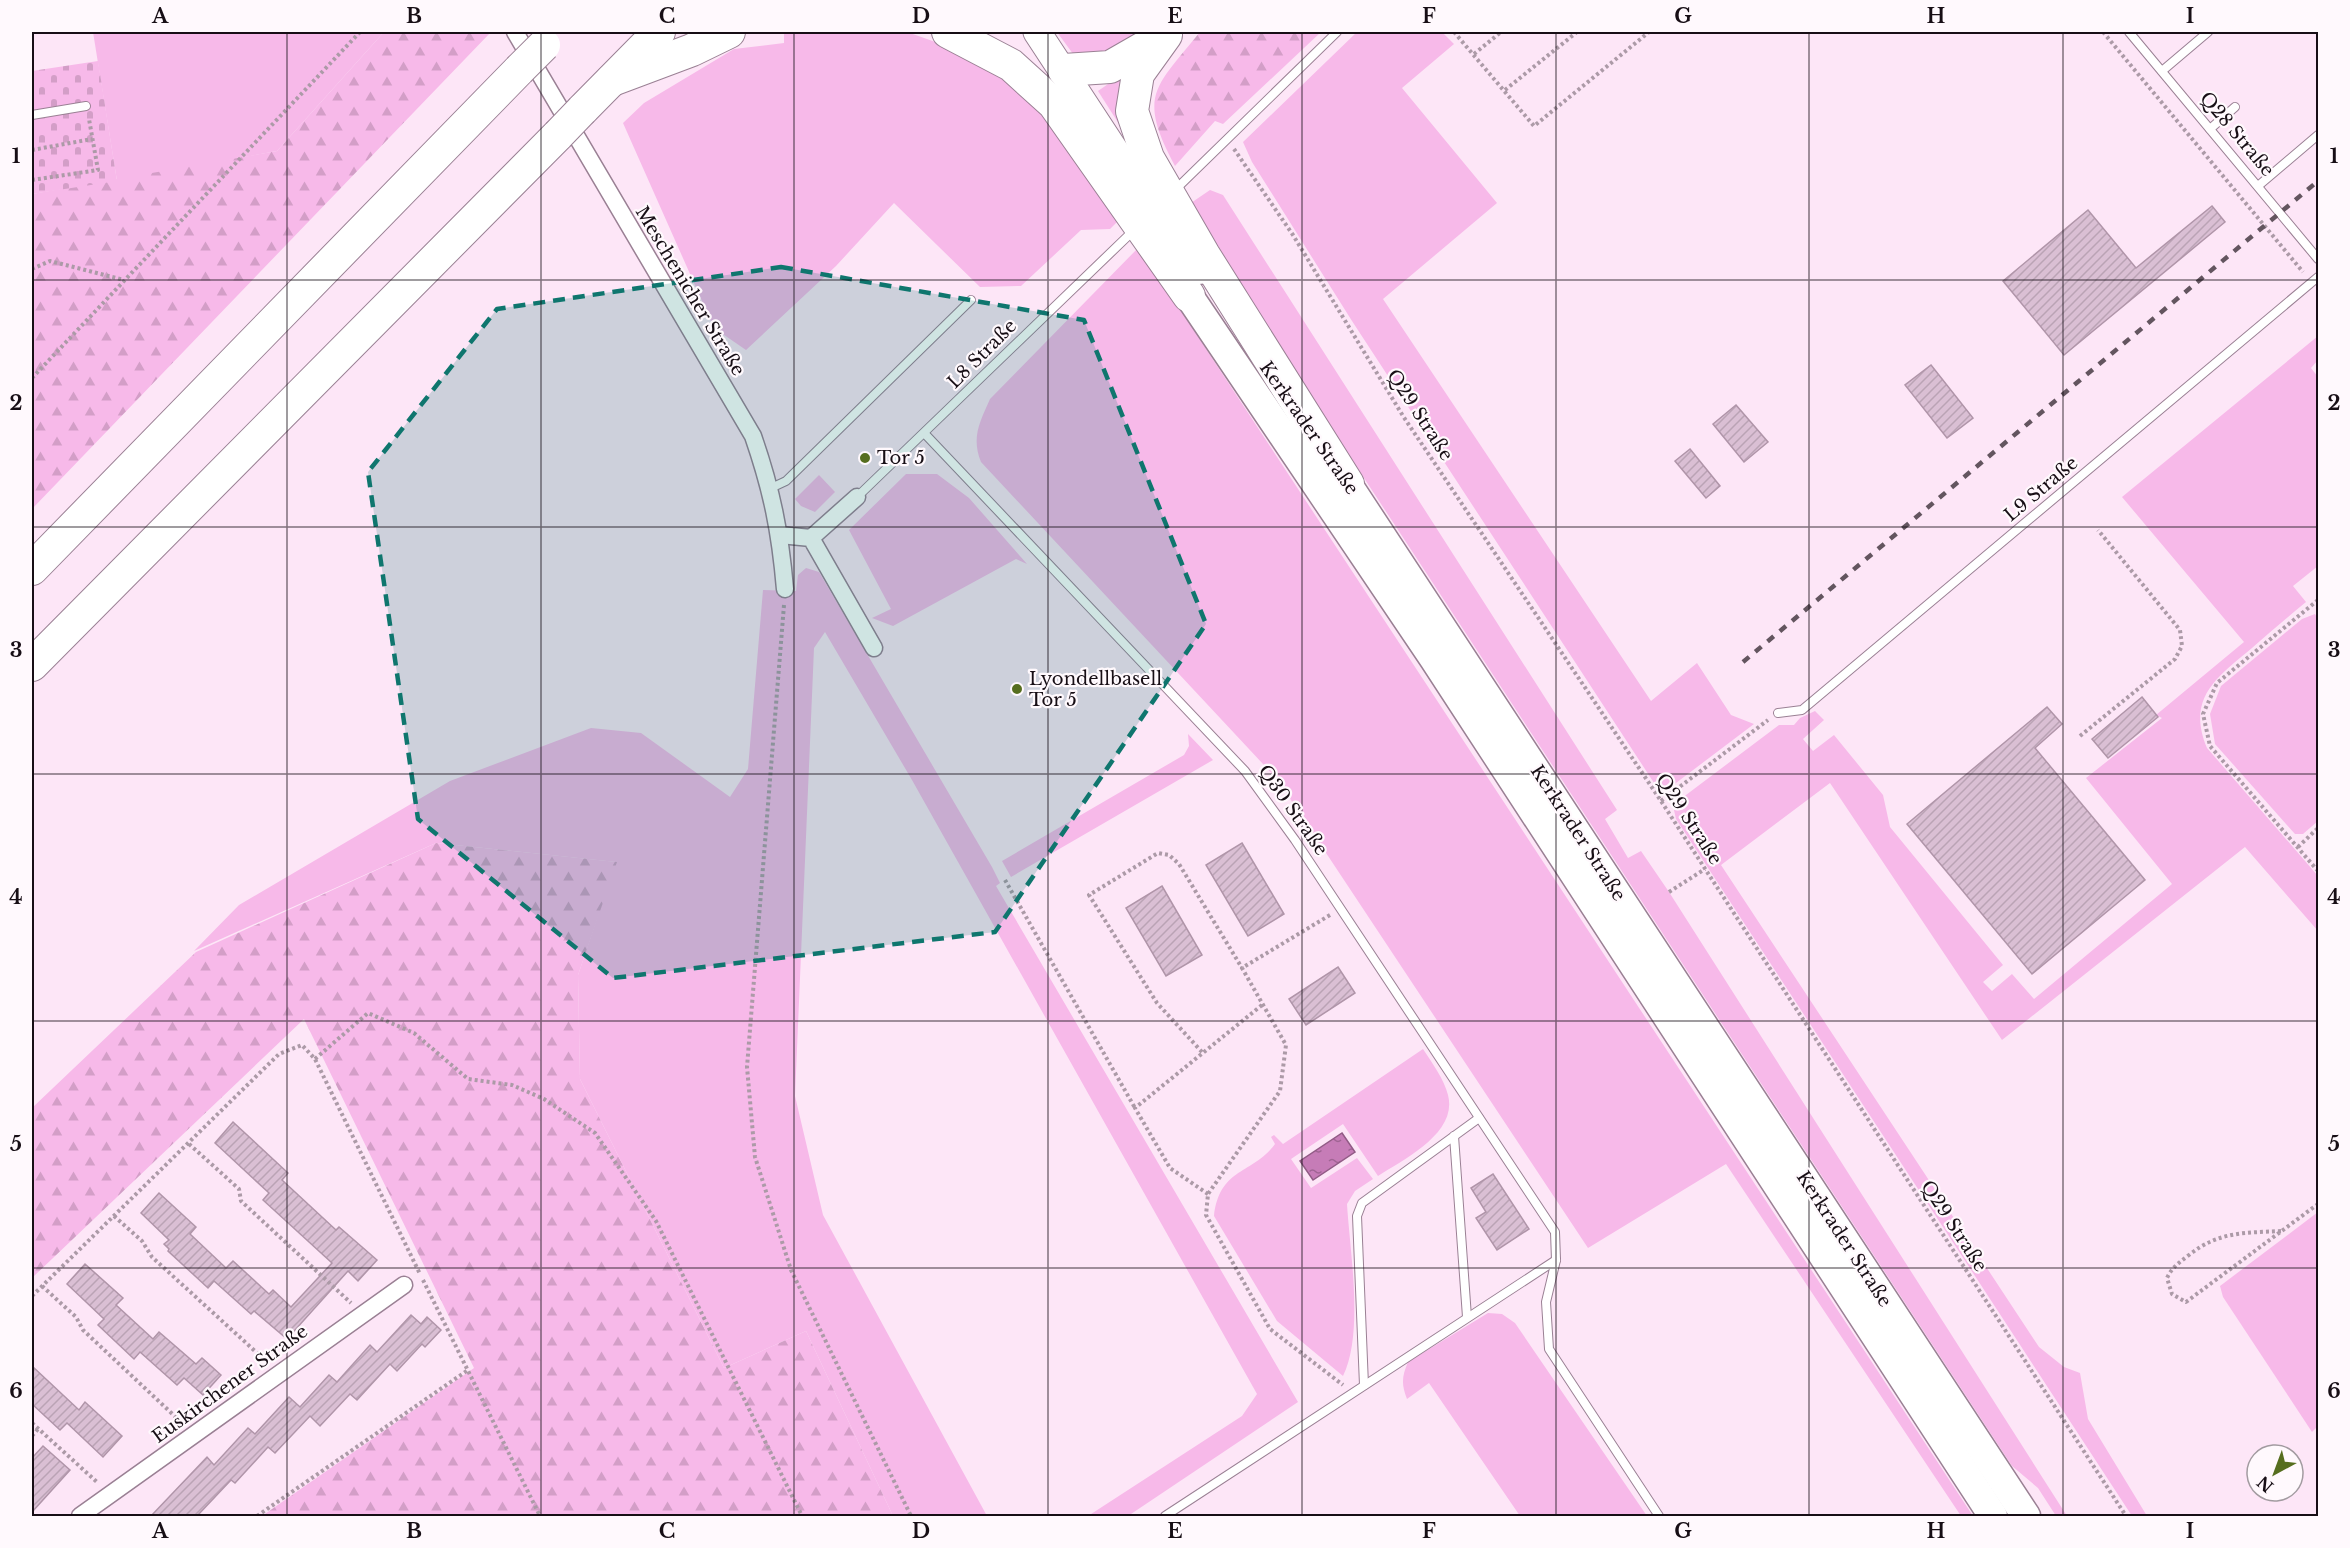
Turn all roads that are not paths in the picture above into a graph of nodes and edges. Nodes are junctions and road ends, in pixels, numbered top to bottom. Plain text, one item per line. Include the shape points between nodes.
1 (515, 32) edge
2 (658, 32) edge
3 (729, 32) edge
4 (948, 32) edge
5 (1037, 32) edge
6 (1337, 32) edge
7 (2129, 32) edge
8 (2208, 32) edge
9 (1167, 33) edge
10 (550, 38) edge
11 (1064, 70) junction
12 (2162, 70) junction
13 (612, 80) junction
14 (86, 106) road end
15 (2235, 107) dead end
16 (32, 115) edge
17 (2210, 129) junction
18 (2319, 135) edge
19 (1119, 157) junction
20 (2258, 186) junction
21 (1178, 187) dead end
22 (1130, 234) dead end
23 (2319, 259) edge
24 (2315, 280) edge
25 (1189, 296) junction
26 (970, 300) dead end
27 (925, 434) junction
28 (1348, 484) junction
29 (771, 488) junction
30 (857, 497) joint
31 (780, 535) junction
32 (811, 538) junction
33 (32, 569) edge
34 (785, 589) road end
35 (874, 648) dead end
36 (32, 665) edge
37 (1778, 713) road end
38 (1479, 1118) junction
39 (1454, 1136) junction
40 (1556, 1260) junction
41 (404, 1285) dead end
42 (1467, 1317) junction
43 (1364, 1385) junction
44 (80, 1516) edge
45 (1165, 1516) edge
46 (1659, 1516) edge
47 (1993, 1516) edge
48 (2026, 1516) edge

1 - 29 street, Meschenicher Straße via 753,436
2 - 13 highway
3 - 13 highway
4 - 25 highway via 1011,65 1054,105
5 - 11 main road, Kerkrader Straße
6 - 21 lane
7 - 12 lane, Q28 Straße
8 - 12 lane
9 - 11 highway via 1110,68
9 - 28 highway via 1138,74 1132,111 1148,158
10 - 33 highway, bridge
11 - 19 main road, Kerkrader Straße
12 - 17 lane, Q28 Straße
13 - 36 highway, bridge
14 - 16 lane
15 - 17 lane
17 - 20 lane, Q28 Straße
18 - 20 lane
19 - 25 highway, Kerkrader Straße
19 - 28 highway, Kerkrader Straße
20 - 23 lane, Q28 Straße
22 - 27 lane, L8 Straße
24 - 37 lane, L9 Straße via 1802,710
25 - 47 highway, Kerkrader Straße via 1434,659
26 - 29 lane via 786,481
27 - 30 lane, L8 Straße
27 - 38 lane, Q30 Straße via 1245,771
28 - 48 highway, Kerkrader Straße
29 - 31 street, Meschenicher Straße
30 - 32 street
31 - 32 street
31 - 34 street, Meschenicher Straße
32 - 35 street
38 - 39 lane
38 - 40 lane, Q30 Straße via 1556,1232
39 - 42 lane
39 - 43 lane via 1362,1203 1357,1216
40 - 42 lane
40 - 46 lane, Q30 Straße via 1546,1302 1549,1349
41 - 44 street, Euskirchener Straße
42 - 43 lane
43 - 45 lane

